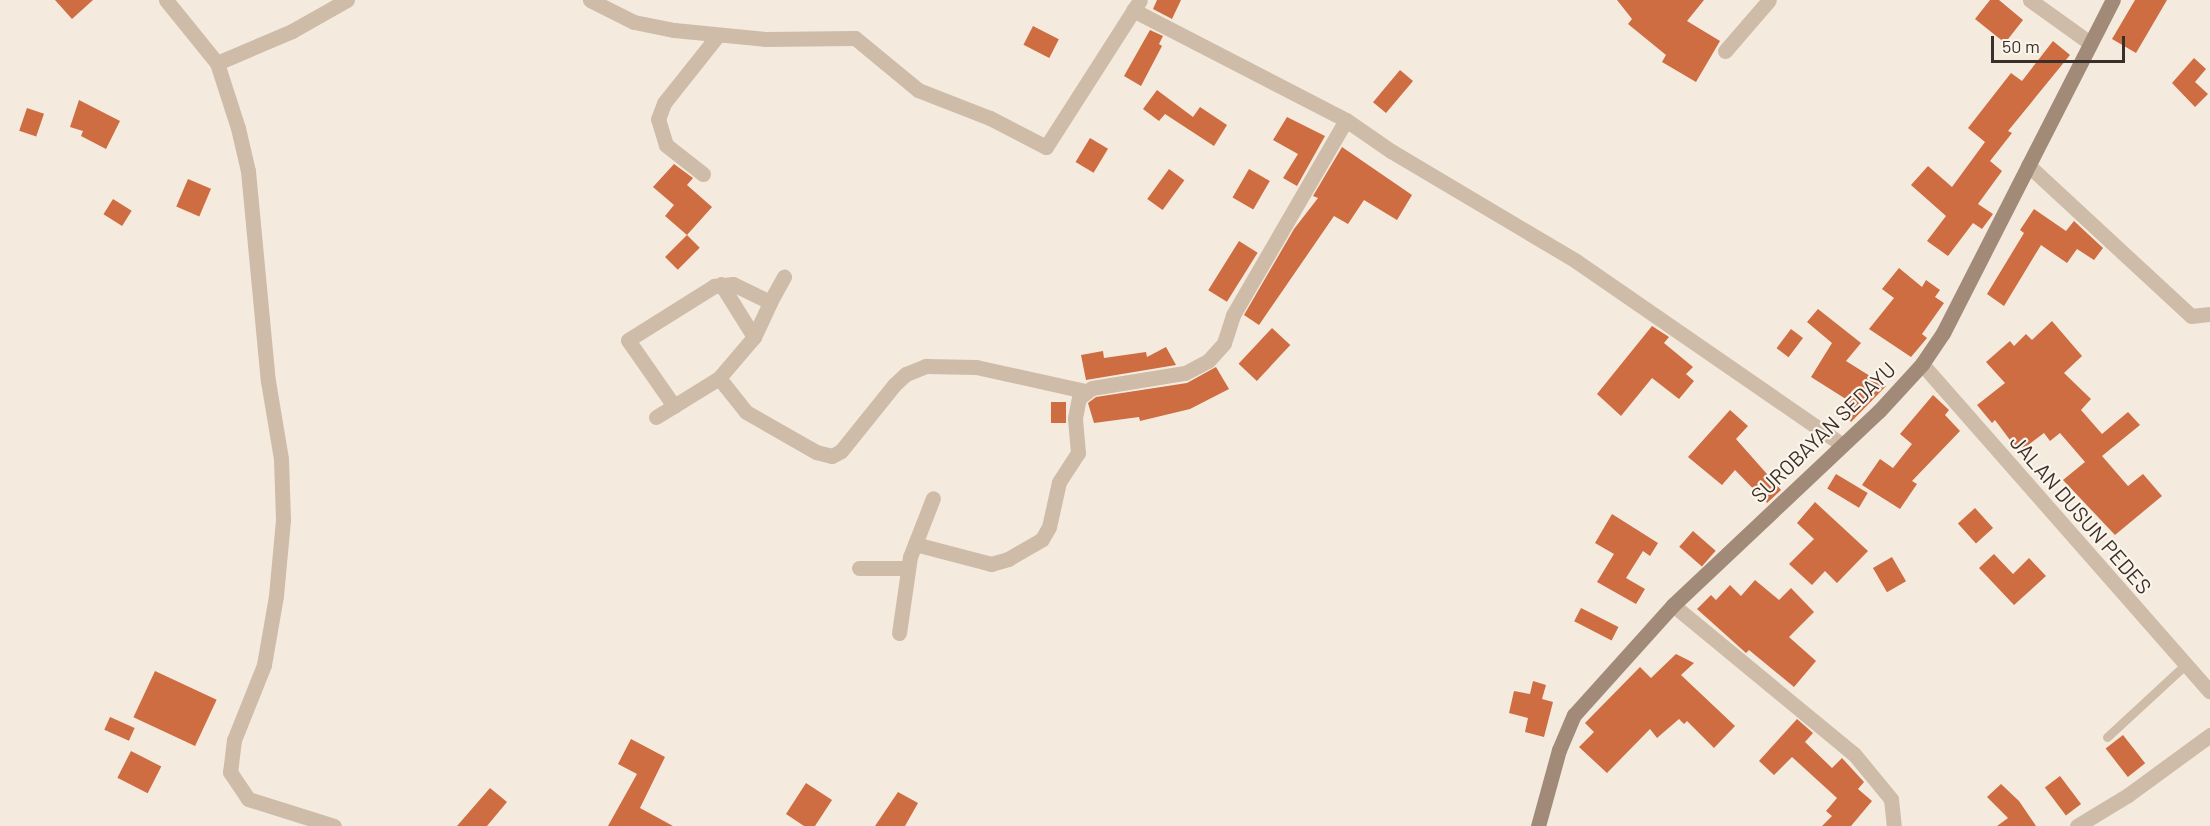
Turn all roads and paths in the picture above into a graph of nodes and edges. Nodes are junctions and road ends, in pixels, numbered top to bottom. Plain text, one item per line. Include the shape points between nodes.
1 (165, 0) edge
2 (347, 0) edge
3 (590, 0) edge
4 (1769, 0) edge
5 (2030, 0) edge
6 (2112, 0) edge
7 (1137, 5) edge
8 (718, 35) junction
9 (2090, 43) junction
10 (1725, 51) dead end
11 (217, 63) junction
12 (1346, 120) junction
13 (2028, 165) junction
14 (703, 174) dead end
15 (784, 278) dead end
16 (721, 284) junction
17 (770, 302) junction
18 (2210, 314) edge
19 (754, 337) junction
20 (1922, 364) junction
21 (718, 378) junction
22 (1084, 391) junction
23 (674, 406) junction
24 (656, 417) dead end
25 (1841, 444) junction
26 (933, 498) dead end
27 (915, 544) junction
28 (859, 568) dead end
29 (908, 568) junction
30 (1673, 605) junction
31 (899, 633) dead end
32 (2185, 665) junction
33 (2210, 692) edge
34 (2210, 735) edge
35 (2107, 737) dead end
36 (312, 823) edge
37 (334, 826) edge
38 (1538, 826) edge
39 (1894, 826) edge
40 (2077, 826) edge

1 - 11 street
2 - 11 street via 292,31
3 - 8 street via 642,24
4 - 10 street
5 - 9 street
6 - 9 main road, SUROBAYAN SEDAYU
7 - 8 street via 1046,147 990,118 918,90 855,38
7 - 12 street
8 - 14 street via 664,103 658,119 666,145
9 - 13 main road, SUROBAYAN SEDAYU
11 - 36 street via 248,171 268,381 281,459 283,520 264,665 234,740 230,772 248,799
12 - 22 street via 1233,315 1224,343 1208,361 1185,373
12 - 25 street via 1390,151 1576,261
13 - 18 street via 2191,316
13 - 20 main road, SUROBAYAN SEDAYU via 1943,333
15 - 17 street
16 - 17 street via 734,284
16 - 19 street
16 - 23 street via 628,340
17 - 19 street
19 - 21 street
20 - 25 main road, SUROBAYAN SEDAYU via 1879,411
20 - 32 street, JALAN DUSUN PEDES
21 - 22 street via 746,412 816,452 832,456 841,451 894,385 920,367 952,363
21 - 23 street
22 - 27 street via 1075,408 1078,453 1059,482 1049,527 1042,539 992,564
23 - 24 street
25 - 30 main road, SUROBAYAN SEDAYU
26 - 27 street
27 - 29 street
28 - 29 street
29 - 31 street
30 - 38 main road, SUROBAYAN SEDAYU via 1574,715 1559,750
30 - 39 street via 1854,754 1891,799
32 - 33 street, JALAN DUSUN PEDES
32 - 35 lane
34 - 40 street via 2128,795
36 - 37 street

